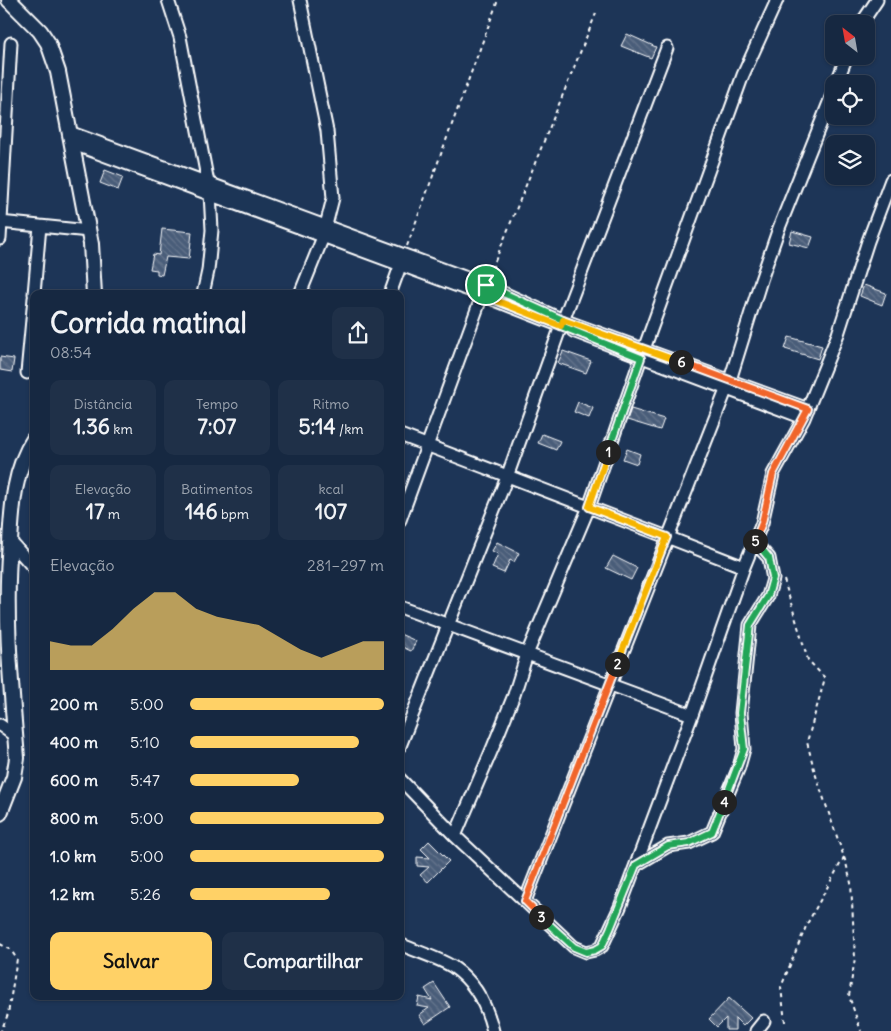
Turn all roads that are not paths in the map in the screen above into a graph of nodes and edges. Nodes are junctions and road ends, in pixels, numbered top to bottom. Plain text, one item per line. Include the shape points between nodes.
1 (9, 0) edge
2 (168, 0) edge
3 (300, 0) edge
4 (777, 0) edge
5 (877, 0) edge
6 (867, 15) edge
7 (11, 43) dead end
8 (667, 48) dead end
9 (825, 112) edge
10 (70, 137) junction
11 (891, 180) edge
12 (208, 188) junction
13 (1, 222) edge
14 (40, 226) junction
15 (89, 230) junction
16 (324, 232) junction
17 (0, 239) edge
18 (402, 260) junction
19 (34, 290) edge
20 (94, 290) edge
21 (204, 290) edge
22 (302, 290) edge
23 (391, 290) edge
24 (484, 290) junction
25 (562, 323) junction
26 (30, 341) edge
27 (643, 353) junction
28 (27, 373) dead end
29 (728, 385) junction
30 (806, 413) junction
31 (404, 437) edge
32 (30, 446) edge
33 (428, 447) junction
34 (507, 477) junction
35 (589, 507) junction
36 (404, 510) edge
37 (667, 537) junction
38 (10, 541) junction
39 (754, 542) junction
40 (30, 564) edge
41 (744, 568) junction
42 (404, 608) edge
43 (449, 625) junction
44 (527, 654) junction
45 (609, 685) junction
46 (692, 715) junction
47 (0, 725) edge
48 (15, 736) junction
49 (404, 736) edge
50 (404, 783) edge
51 (0, 813) edge
52 (455, 836) junction
53 (636, 865) junction
54 (525, 901) junction
55 (404, 946) edge
56 (764, 1021) dead end
57 (493, 1031) edge
58 (756, 1031) edge

1 - 10 main road via 48,43 58,72
2 - 12 street via 180,37
3 - 16 street via 331,160 333,198
4 - 27 street via 744,75
5 - 6 street
7 - 13 street
8 - 25 street
9 - 29 street via 778,228
10 - 12 street
10 - 15 main road
11 - 30 street via 838,334
12 - 16 street
12 - 21 street via 212,230
13 - 14 street
13 - 17 street
14 - 15 street
14 - 19 street
15 - 20 main road
16 - 18 street
16 - 22 street
18 - 23 street
18 - 24 street
24 - 25 street
24 - 33 street
25 - 27 street
25 - 34 street
26 - 28 street
27 - 29 street
27 - 35 street
29 - 30 street
29 - 37 street
30 - 39 street via 773,474 762,523
31 - 33 street
32 - 38 main road via 19,472
33 - 34 street
33 - 36 street
34 - 35 street
34 - 43 street
35 - 37 street
35 - 44 street
37 - 41 street
37 - 45 street
38 - 40 street
38 - 48 main road via 6,587 7,637
39 - 41 street
39 - 53 street via 769,558 773,578 768,596 750,625 740,713 744,749 739,767 712,832 689,843 668,846
41 - 46 street
42 - 43 street
43 - 44 street
43 - 49 street
44 - 45 street
44 - 52 street via 514,695
45 - 46 street
45 - 54 street
46 - 53 street
47 - 48 street
48 - 51 main road via 16,768
50 - 52 street
52 - 54 street
53 - 54 street via 602,946 595,950 586,952 574,947
55 - 57 street via 451,966 463,975 482,1000
56 - 58 street

